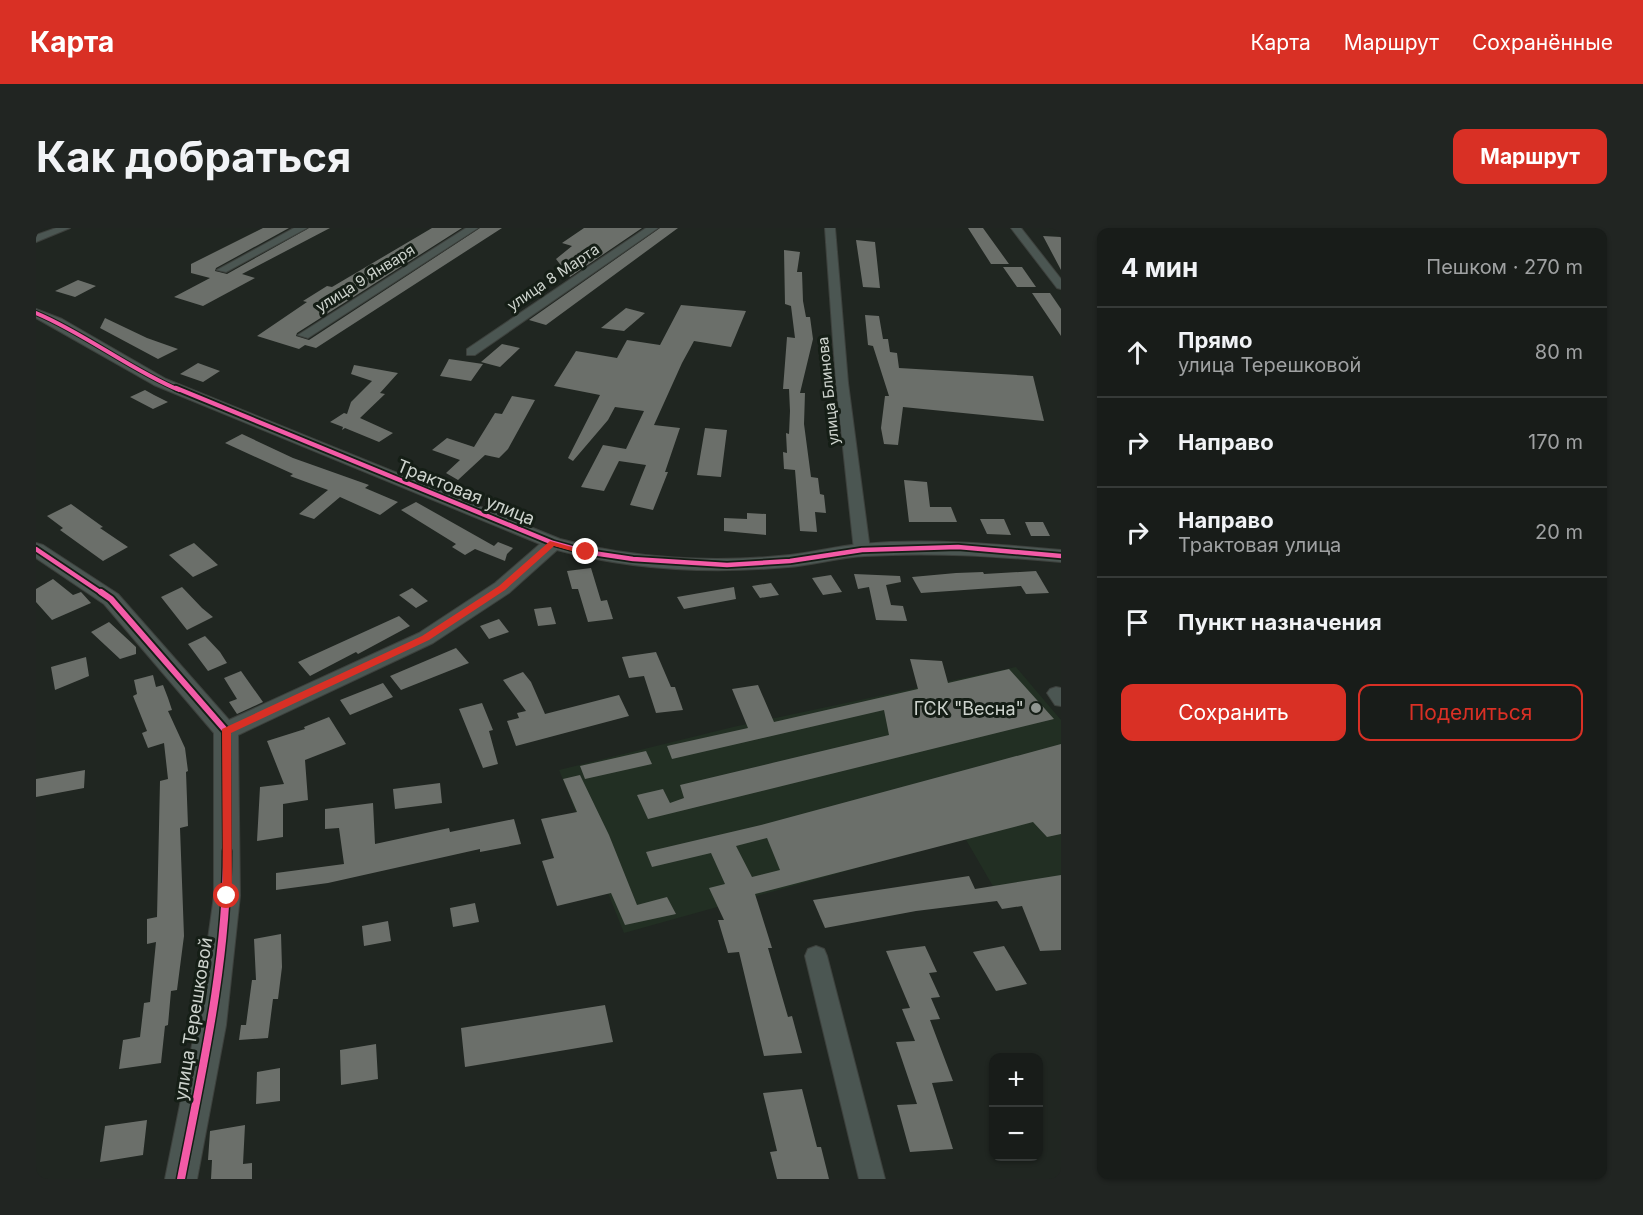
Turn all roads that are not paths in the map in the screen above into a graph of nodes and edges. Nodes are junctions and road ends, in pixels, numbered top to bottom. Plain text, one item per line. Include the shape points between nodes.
1 (65, 228) edge
2 (302, 228) edge
3 (473, 228) edge
4 (653, 228) edge
5 (830, 228) edge
6 (1017, 228) edge
7 (36, 239) edge
8 (222, 270) dead end
9 (1061, 286) edge
10 (36, 313) edge
11 (304, 335) dead end
12 (471, 352) dead end
13 (553, 543) junction
14 (36, 549) edge
15 (862, 550) junction
16 (1061, 556) edge
17 (226, 731) junction
18 (816, 956) dead end
19 (181, 1179) edge
20 (872, 1179) edge

1 - 7 street
2 - 8 street
3 - 11 street, улица 9 Января
4 - 12 street, улица 8 Марта
5 - 15 street, улица Блинова via 842,383
6 - 9 street
10 - 13 street, Трактовая улица via 160,382
13 - 15 street, Трактовая улица via 633,560 727,565
13 - 17 street via 502,588 426,638
14 - 17 street via 111,599
15 - 16 street, Трактовая улица via 958,547
17 - 19 street, улица Терешковой via 227,896 211,1025
18 - 20 street

